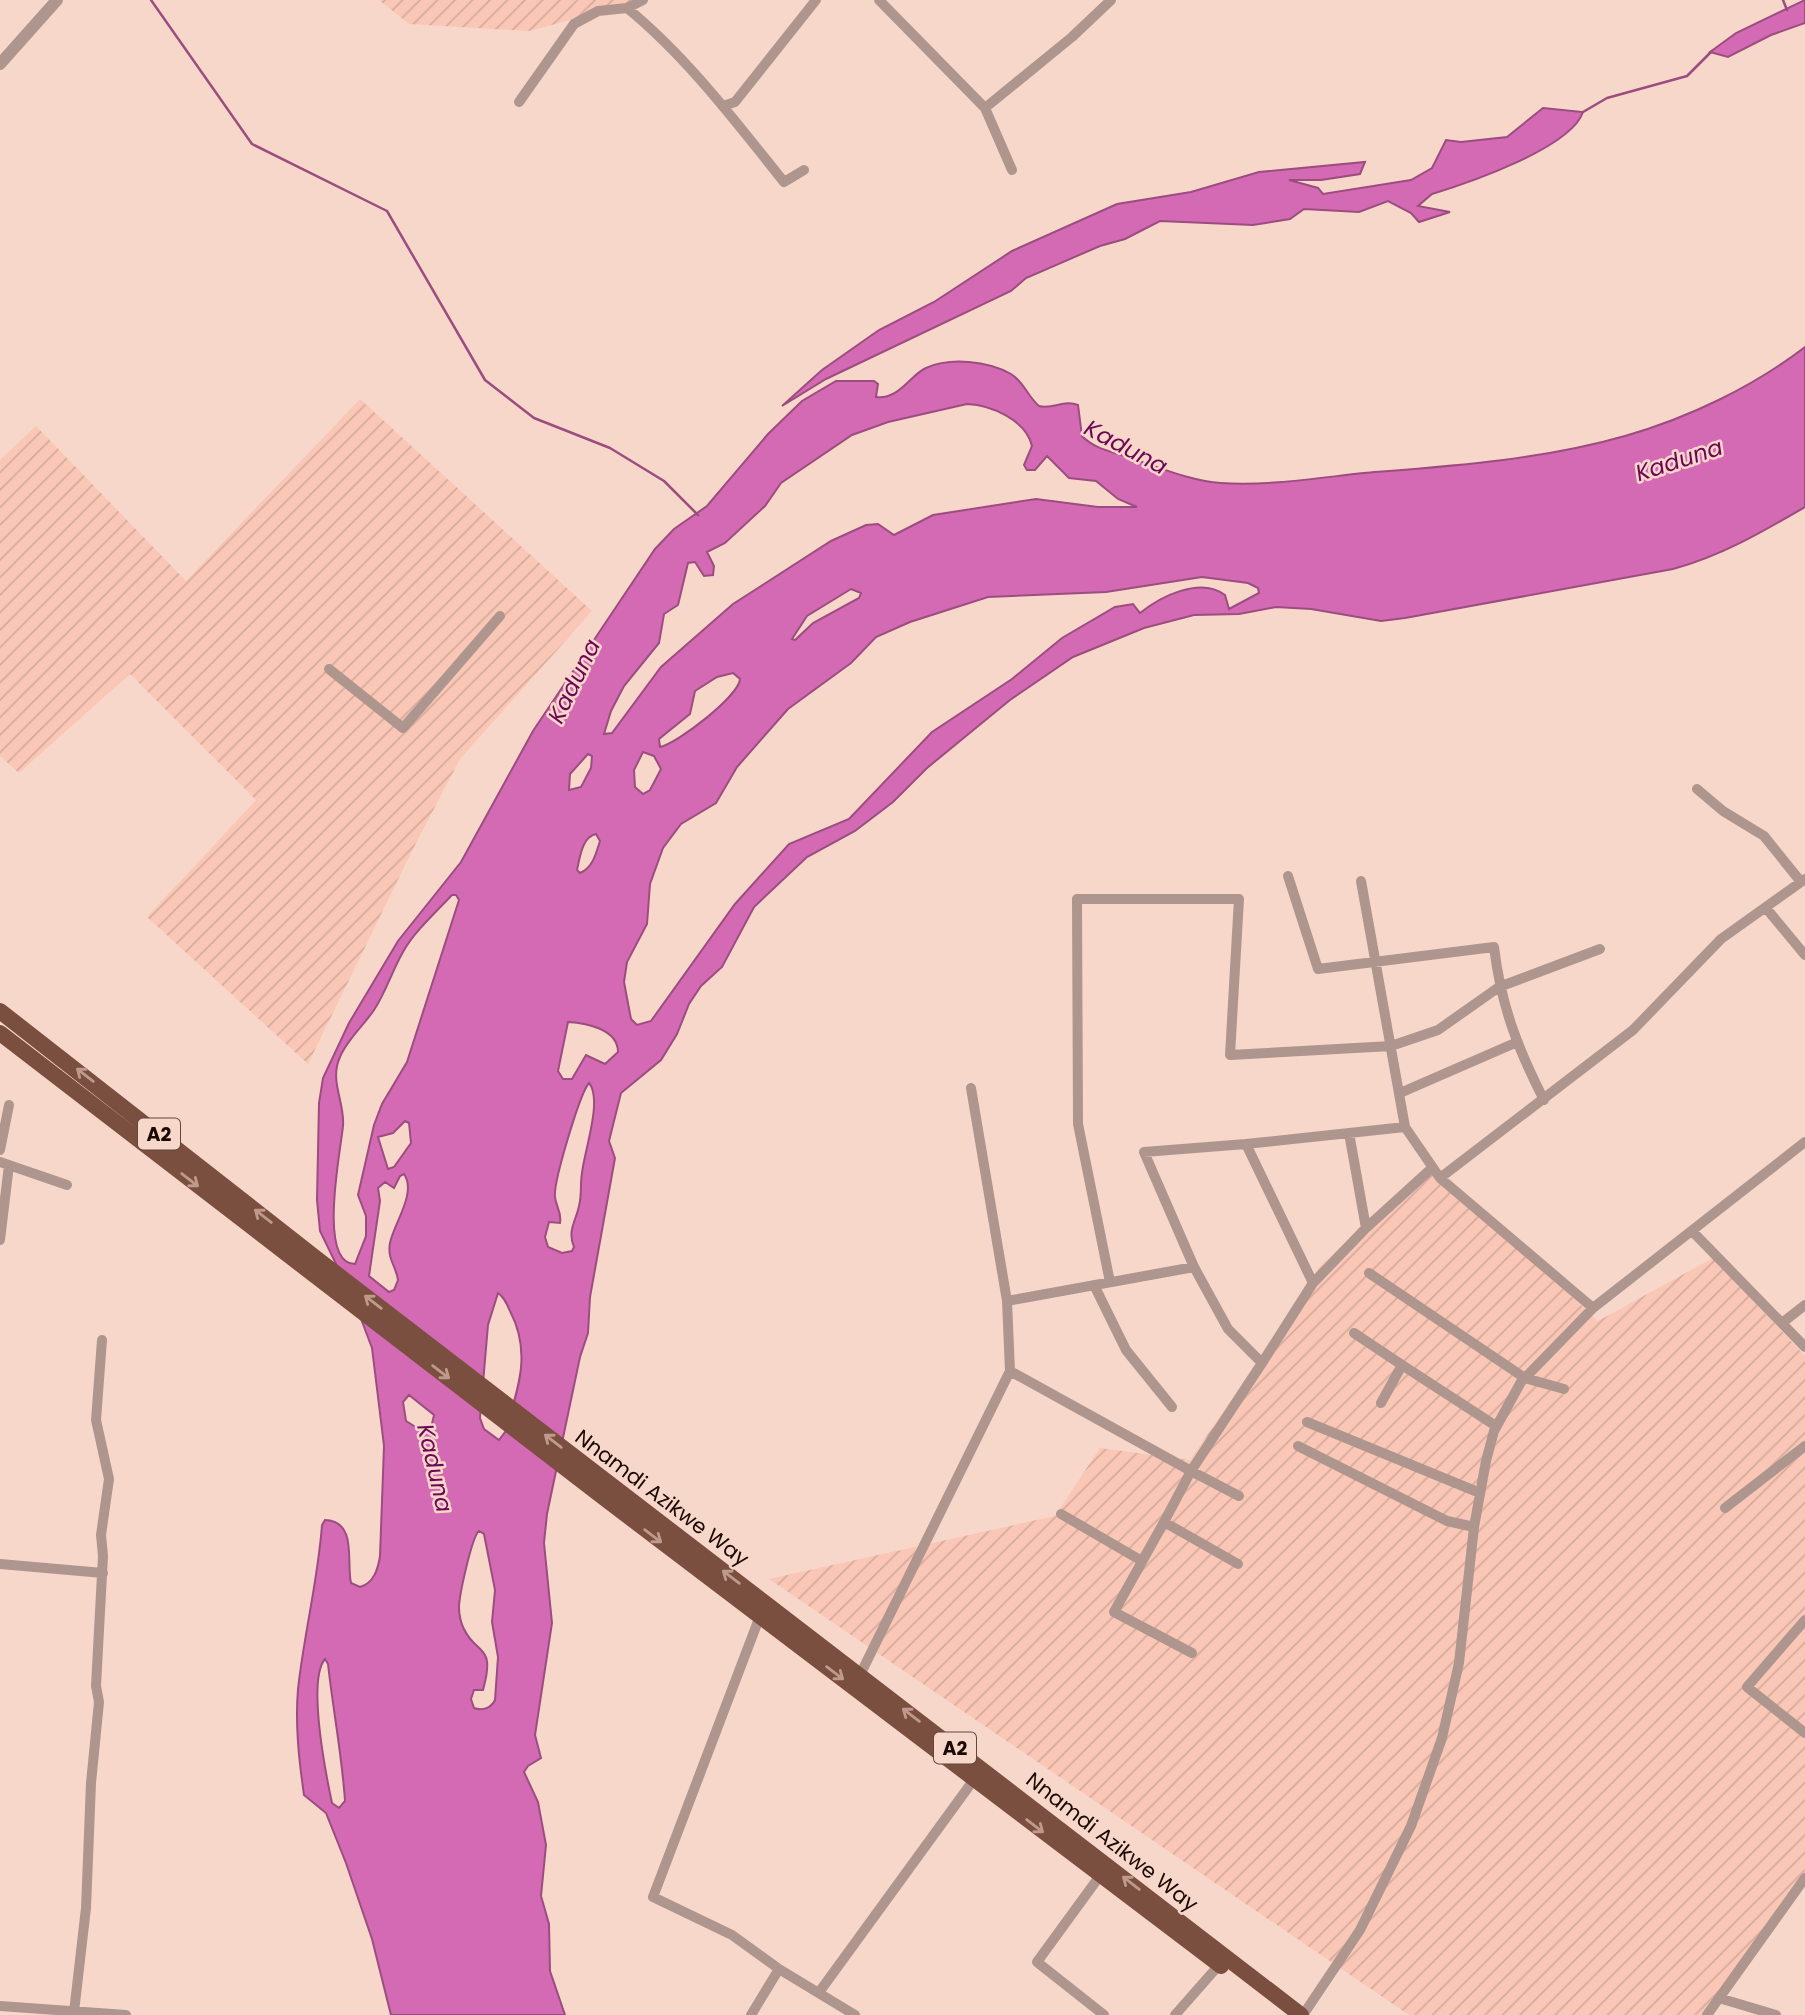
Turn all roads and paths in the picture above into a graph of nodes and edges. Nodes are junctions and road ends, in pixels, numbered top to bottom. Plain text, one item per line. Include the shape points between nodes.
1 (57, 0) edge
2 (643, 0) edge
3 (816, 0) edge
4 (879, 0) edge
5 (1111, 0) edge
6 (627, 8) junction
7 (0, 64) edge
8 (519, 102) dead end
9 (723, 106) junction
10 (985, 108) junction
11 (804, 170) dead end
12 (1012, 170) dead end
13 (500, 616) dead end
14 (329, 669) dead end
15 (1697, 789) dead end
16 (1288, 876) dead end
17 (1803, 880) edge
18 (1361, 881) dead end
19 (1766, 908) junction
20 (1600, 950) dead end
21 (1805, 955) edge
22 (1376, 962) junction
23 (1499, 987) junction
24 (0, 1011) edge
25 (0, 1033) edge
26 (1515, 1043) junction
27 (1391, 1046) junction
28 (971, 1088) dead end
29 (1400, 1093) junction
30 (1544, 1100) junction
31 (9, 1105) dead end
32 (1405, 1127) junction
33 (1349, 1133) junction
34 (1805, 1142) edge
35 (1246, 1144) junction
36 (0, 1150) edge
37 (4, 1164) edge
38 (1432, 1168) junction
39 (1440, 1178) junction
40 (67, 1185) dead end
41 (1366, 1228) junction
42 (1693, 1232) junction
43 (0, 1240) edge
44 (312, 1265) junction
45 (1194, 1268) junction
46 (1369, 1273) dead end
47 (1110, 1282) junction
48 (1313, 1283) junction
49 (1094, 1285) junction
50 (1007, 1301) junction
51 (1805, 1306) edge
52 (1593, 1308) junction
53 (1782, 1323) junction
54 (1354, 1333) dead end
55 (102, 1340) dead end
56 (1805, 1347) edge
57 (1262, 1363) junction
58 (1402, 1365) junction
59 (1010, 1371) junction
60 (1525, 1378) junction
61 (1564, 1389) dead end
62 (1381, 1403) dead end
63 (1172, 1407) dead end
64 (1307, 1422) dead end
65 (1496, 1426) junction
66 (1298, 1446) dead end
67 (1805, 1446) edge
68 (1191, 1471) junction
69 (603, 1488) junction
70 (1480, 1493) junction
71 (1239, 1496) dead end
72 (1725, 1508) dead end
73 (1061, 1514) dead end
74 (1164, 1522) junction
75 (1474, 1527) junction
76 (1142, 1561) junction
77 (0, 1564) edge
78 (1238, 1564) dead end
79 (103, 1573) junction
80 (760, 1616) junction
81 (1805, 1620) edge
82 (1192, 1653) dead end
83 (860, 1675) junction
84 (1805, 1733) edge
85 (975, 1778) junction
86 (1099, 1877) junction
87 (1805, 1878) edge
88 (1219, 1965) junction
89 (779, 1969) junction
90 (820, 1991) junction
91 (1719, 1998) junction
92 (0, 2006) edge
93 (74, 2011) junction
94 (127, 2015) edge
95 (751, 2015) edge
96 (855, 2015) edge
97 (1104, 2015) edge
98 (1175, 2015) edge
99 (1285, 2015) edge
100 (1302, 2015) edge
101 (1707, 2015) edge
102 (1776, 2015) edge

1 - 7 street
2 - 6 street
3 - 9 street via 735,102
4 - 10 street
5 - 10 street
6 - 8 street via 598,11 574,24
6 - 9 street
9 - 11 street via 784,181
10 - 12 street
13 - 14 street via 403,728
15 - 17 street via 1764,836
16 - 22 street via 1318,969
17 - 19 street
18 - 22 street
19 - 21 street
19 - 30 street via 1721,939 1633,1030
20 - 23 street
22 - 23 street via 1494,947
22 - 27 street
23 - 26 street
23 - 27 street via 1438,1030
44 -> 24 highway, Nnamdi Azikwe Way / A2
25 -> 44 highway, Nnamdi Azikwe Way / A2
26 - 29 street
26 - 30 street
27 - 29 street
27 - 47 street via 1230,1055 1239,899 1077,898 1078,1125
28 - 50 street
29 - 32 street
30 - 39 street
31 - 36 street
32 - 33 street
32 - 38 street
33 - 35 street
33 - 41 street
34 - 42 street
35 - 45 street via 1144,1152
35 - 48 street
37 - 40 street
37 - 43 street
38 - 39 street
38 - 41 street
39 - 52 street
41 - 48 street
42 - 52 street
42 - 53 street
44 - 69 highway, Nnamdi Azikwe Way / A2
45 - 47 street
45 - 57 street via 1228,1329
46 - 60 street
47 - 49 street
48 - 57 street
49 - 50 street
49 - 63 street via 1126,1350
50 - 59 street
51 - 53 street
52 - 60 street
53 - 56 street
54 - 58 street
55 - 79 street via 96,1420 109,1479 101,1535
57 - 68 street
58 - 62 street
58 - 65 street
59 - 68 street
59 - 83 street
60 - 61 street
60 - 65 street
64 - 70 street
65 - 70 street
66 - 75 street via 1447,1521
67 - 72 street
68 - 71 street
68 - 74 street
69 -> 80 highway, Nnamdi Azikwe Way / A2
83 -> 69 highway, Nnamdi Azikwe Way / A2
70 - 75 street
73 - 76 street
74 - 76 street
74 - 78 street
75 - 100 street via 1459,1663 1442,1738 1411,1826 1360,1930
76 - 82 street via 1114,1612
77 - 79 street
79 - 93 street via 86,1908
80 -> 85 highway, Nnamdi Azikwe Way / A2
80 - 89 street via 653,1897 732,1935
81 - 84 street via 1747,1687
100 -> 83 highway, Nnamdi Azikwe Way / A2
85 -> 86 highway, Nnamdi Azikwe Way / A2
85 - 90 street
86 - 88 highway, Nnamdi Azikwe Way / A2
86 - 97 street via 1037,1962
87 - 91 street
88 - 98 street
88 - 99 highway, Nnamdi Azikwe Way / A2
89 - 90 street
89 - 95 street
90 - 96 street
91 - 101 street
91 - 102 street
92 - 93 street
93 - 94 street

